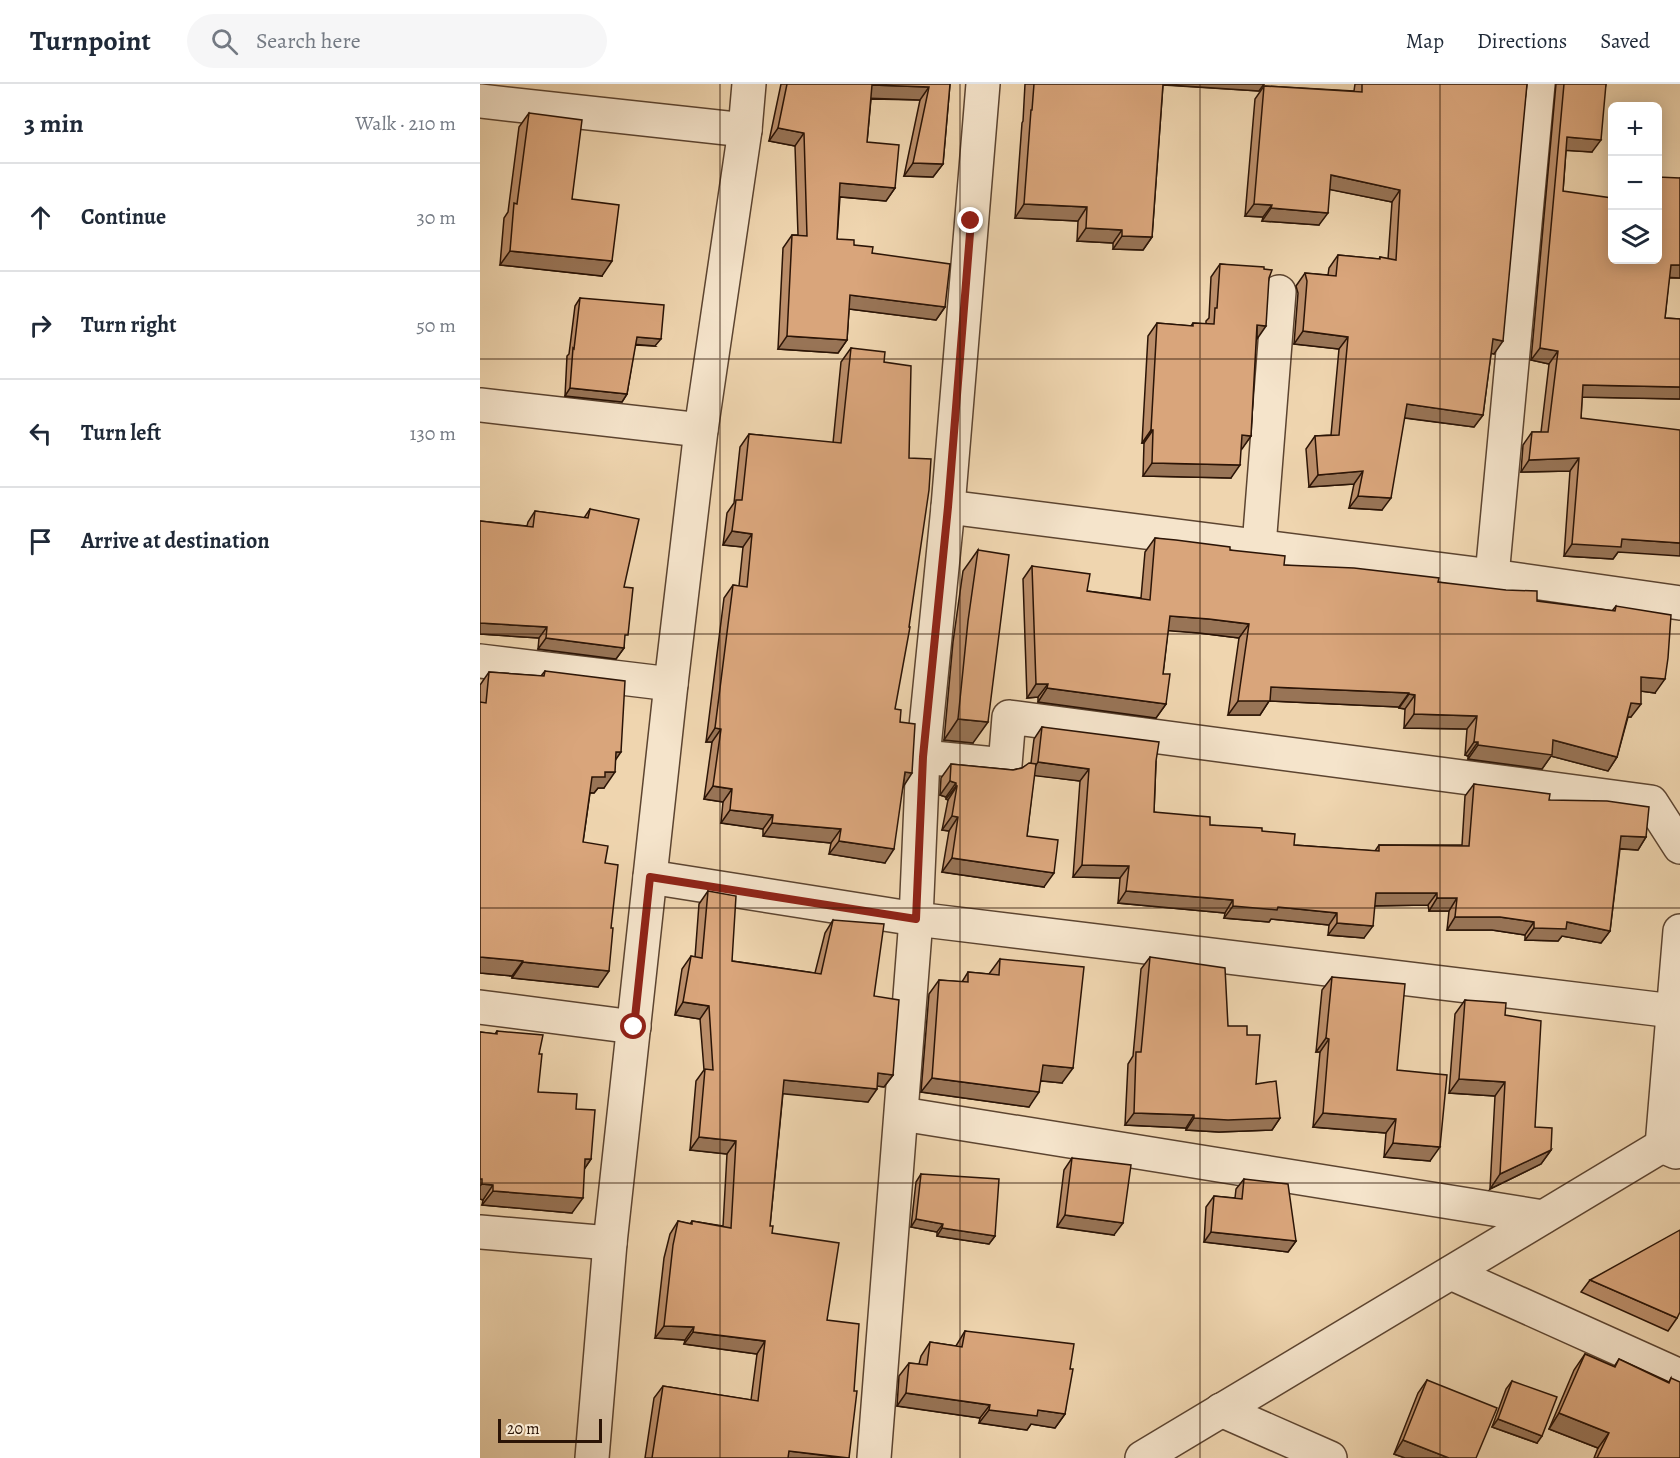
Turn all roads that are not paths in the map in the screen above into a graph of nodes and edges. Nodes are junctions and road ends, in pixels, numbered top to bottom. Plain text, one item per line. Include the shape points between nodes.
1 (749, 84) edge
2 (983, 84) edge
3 (1538, 84) edge
4 (480, 101) edge
5 (745, 130) junction
6 (1279, 292) dead end
7 (480, 405) edge
8 (701, 430) junction
9 (948, 507) junction
10 (1259, 546) junction
11 (1492, 576) junction
12 (1680, 603) edge
13 (480, 661) edge
14 (671, 684) junction
15 (923, 757) junction
16 (1680, 847) edge
17 (650, 877) junction
18 (916, 919) junction
19 (1680, 931) edge
20 (480, 1007) edge
21 (1673, 1011) junction
22 (634, 1027) junction
23 (902, 1114) junction
24 (1674, 1145) edge
25 (1544, 1217) junction
26 (480, 1232) edge
27 (610, 1243) junction
28 (1451, 1273) junction
29 (1680, 1376) edge
30 (1221, 1410) junction
31 (592, 1458) edge
32 (874, 1458) edge
33 (1142, 1458) edge
34 (1330, 1458) edge

1 - 5 street
2 - 9 street
3 - 11 street
4 - 5 street
5 - 8 street
6 - 10 street
7 - 8 street
8 - 14 street
9 - 10 street
9 - 15 street
10 - 11 street
11 - 12 street
13 - 14 street
14 - 17 street
15 - 16 street via 1005,765 1009,717 1651,802
15 - 18 street
17 - 18 street
17 - 22 street
18 - 21 street
18 - 23 street
19 - 21 street
20 - 22 street
21 - 24 street
22 - 27 street
23 - 25 street
23 - 32 street
24 - 25 street
25 - 28 street
26 - 27 street
27 - 31 street
28 - 29 street
28 - 30 street
30 - 33 street
30 - 34 street

